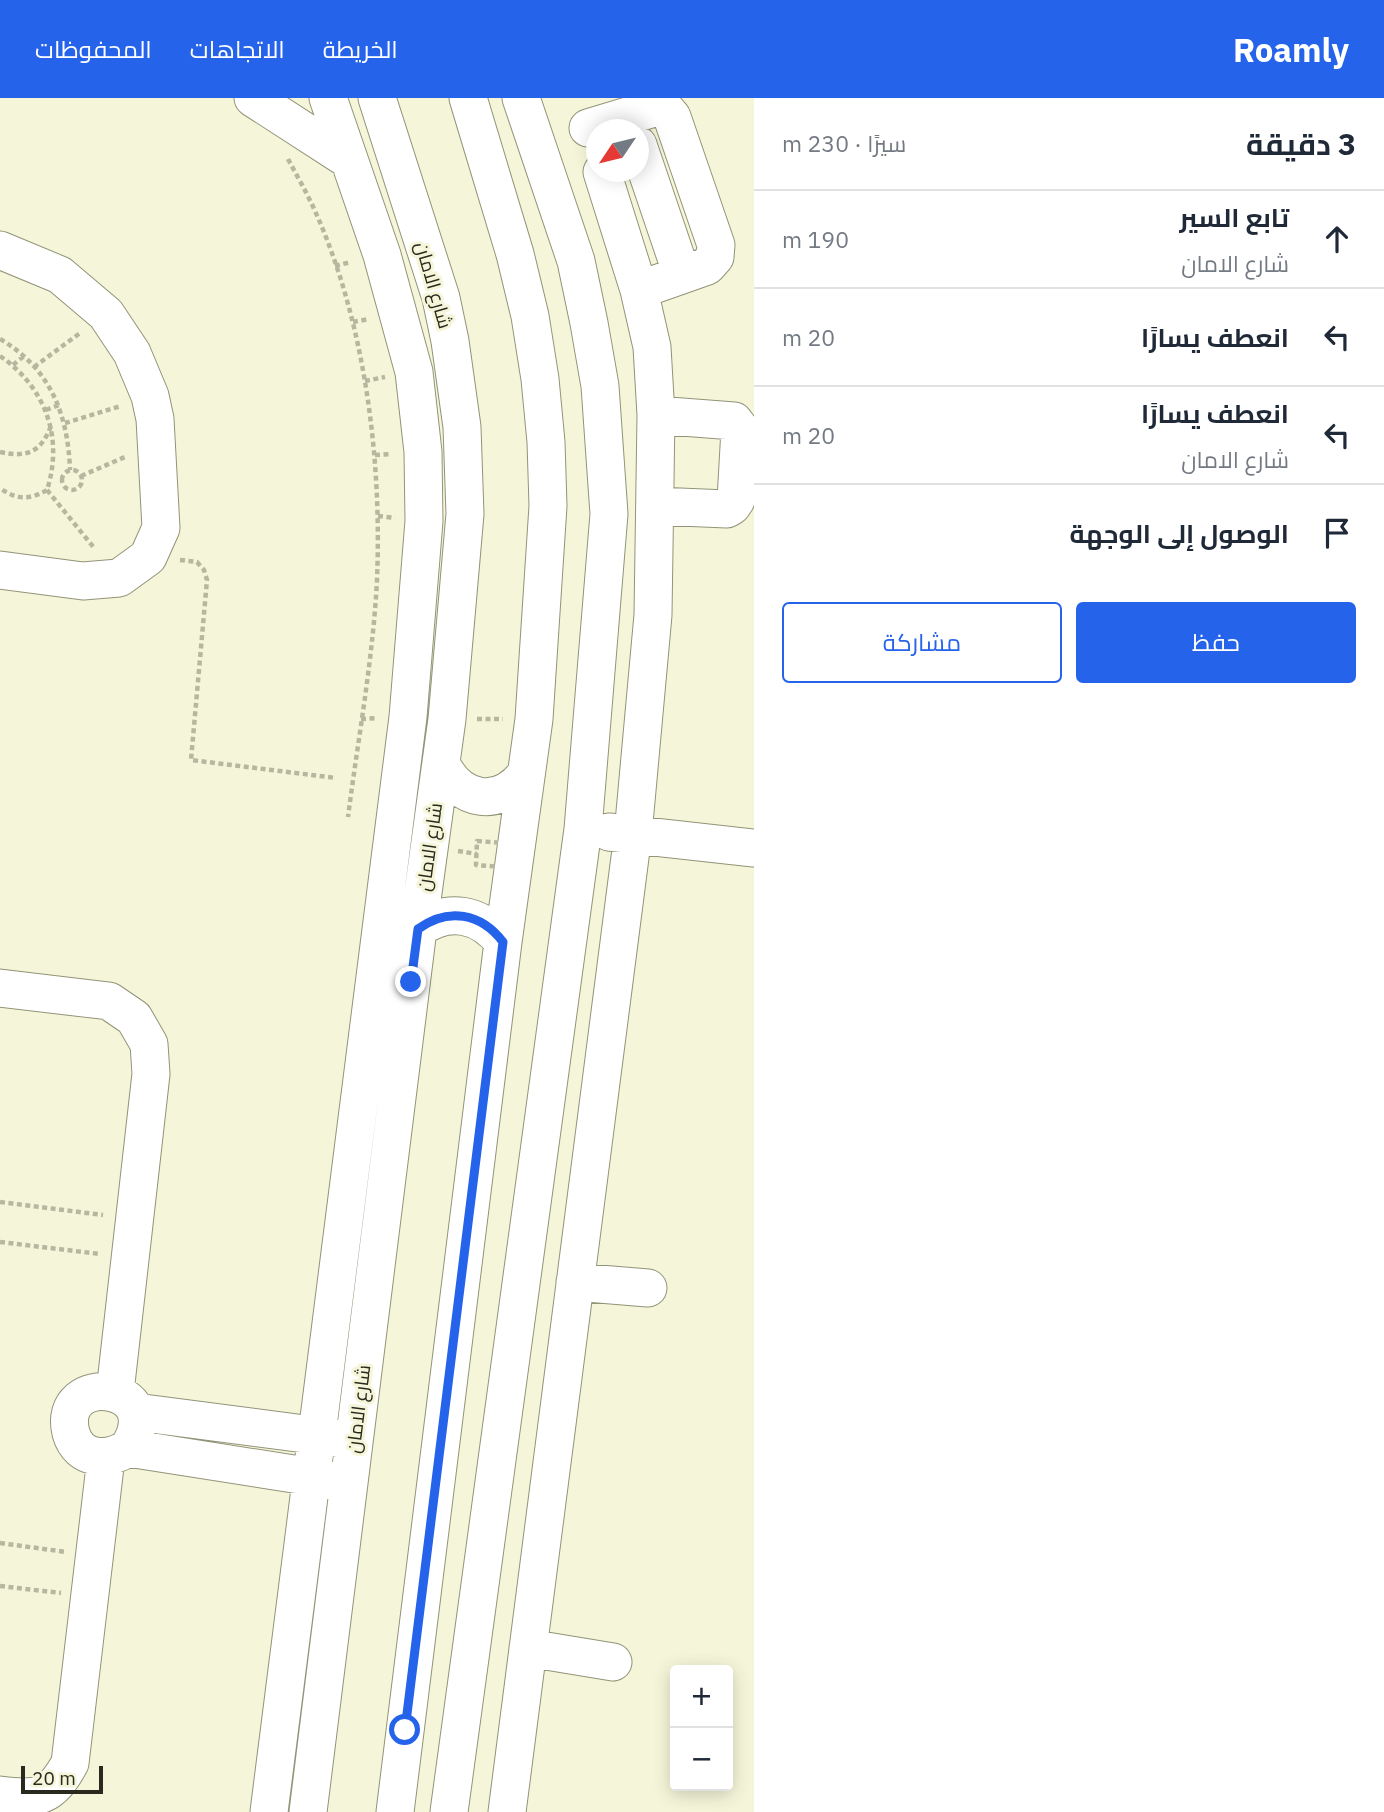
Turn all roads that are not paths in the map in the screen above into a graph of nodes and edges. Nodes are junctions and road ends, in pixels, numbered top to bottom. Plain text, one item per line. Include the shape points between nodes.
1 (253, 98) edge
2 (328, 98) edge
3 (377, 98) edge
4 (468, 98) edge
5 (521, 98) edge
6 (645, 119) edge
7 (349, 160) junction
8 (605, 182) edge
9 (413, 211) junction
10 (370, 225) junction
11 (0, 250) edge
12 (639, 290) junction
13 (656, 415) junction
14 (656, 506) junction
15 (0, 570) edge
16 (441, 763) junction
17 (526, 774) junction
18 (583, 829) junction
19 (633, 834) junction
20 (754, 848) edge
21 (418, 929) junction
22 (503, 942) junction
23 (0, 988) edge
24 (575, 1282) junction
25 (648, 1288) dead end
26 (125, 1402) junction
27 (318, 1435) junction
28 (355, 1440) junction
29 (117, 1453) junction
30 (313, 1476) junction
31 (349, 1483) junction
32 (528, 1648) junction
33 (613, 1662) dead end
34 (0, 1795) edge
35 (269, 1812) edge
36 (308, 1812) edge
37 (395, 1812) edge
38 (449, 1812) edge
39 (507, 1812) edge

1 - 7 street
2 - 7 street
3 - 9 street, شارع الامان
4 - 17 street via 530,316 547,442 548,506
5 - 18 street via 576,261 600,386 606,450 609,514
6 - 12 street via 657,107 672,117 716,245 715,257 707,266
7 - 10 street
8 - 12 street
9 - 10 street
9 - 16 street, شارع الامان via 450,341 464,460 466,514
10 - 27 street via 414,372 423,452 424,521 408,717
11 - 15 street via 60,275 106,314 132,353 150,396 161,528 148,557 119,578 83,582
12 - 13 street via 652,348
13 - 14 street
13 - 14 street via 734,421 740,429 732,506
14 - 19 street via 653,615
16 - 17 street via 455,785 479,796 511,790
16 - 21 street, شارع الامان
17 - 22 street
18 - 19 street
18 - 38 street
19 - 20 street
19 - 24 street
21 - 22 street via 440,916 465,916 487,925
21 - 28 street, شارع الامان
22 - 37 street
23 - 26 street via 109,1001 134,1018 149,1044 151,1074 130,1258
24 - 25 street
24 - 32 street
26 - 27 street
26 - 29 street via 138,1424 135,1437
26 - 29 street via 102,1390 89,1393 71,1412 69,1426 81,1450 92,1456
27 - 28 street
27 - 30 street
28 - 31 street, شارع الامان
29 - 30 street
29 - 34 street via 94,1555 70,1763 59,1783 41,1795
30 - 31 street
30 - 35 street
31 - 36 street, شارع الامان
32 - 33 street
32 - 39 street

